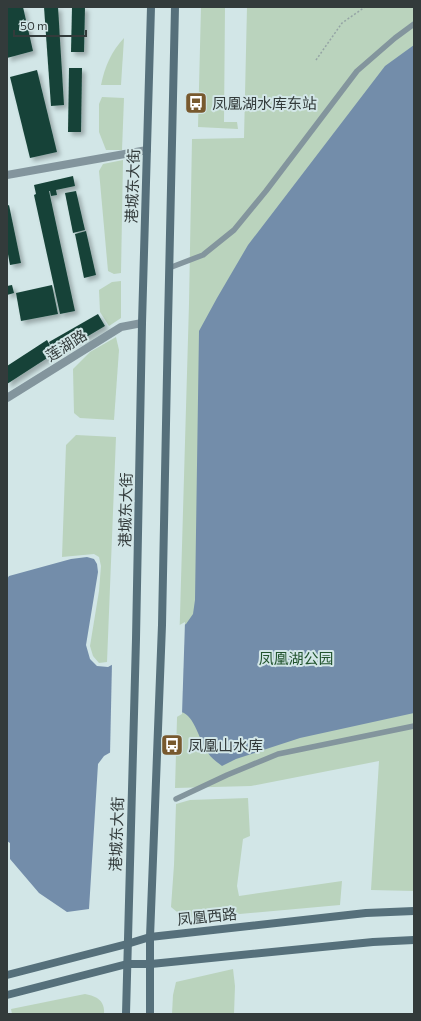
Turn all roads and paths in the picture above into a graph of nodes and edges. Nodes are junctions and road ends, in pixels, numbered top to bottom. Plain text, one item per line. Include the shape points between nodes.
1 (151, 7) edge
2 (175, 7) edge
3 (365, 7) edge
4 (414, 24) edge
5 (316, 60) dead end
6 (147, 150) junction
7 (7, 176) edge
8 (169, 268) junction
9 (142, 323) junction
10 (7, 398) edge
11 (414, 726) edge
12 (176, 799) dead end
13 (414, 911) edge
14 (150, 937) junction
15 (414, 940) edge
16 (127, 944) junction
17 (127, 964) junction
18 (151, 964) junction
19 (7, 975) edge
20 (7, 995) edge
21 (126, 1014) edge
22 (150, 1014) edge

1 - 6 main road, 港城东大街
2 - 8 main road
3 - 5 path via 342,23
4 - 8 lane via 357,71 234,230 203,255
6 - 7 street
6 - 9 main road, 港城东大街
8 - 14 main road via 162,625
9 - 10 street, 莲湖路 via 121,328
9 - 16 main road, 港城东大街
11 - 12 lane via 278,754
13 - 14 main road, 凤凰西路 via 366,913
14 - 16 main road, 凤凰西路
14 - 18 main road
15 - 18 main road
16 - 17 main road, 港城东大街
16 - 19 main road, 凤凰西路
17 - 18 main road
17 - 20 main road
17 - 21 main road, 港城东大街
18 - 22 main road

